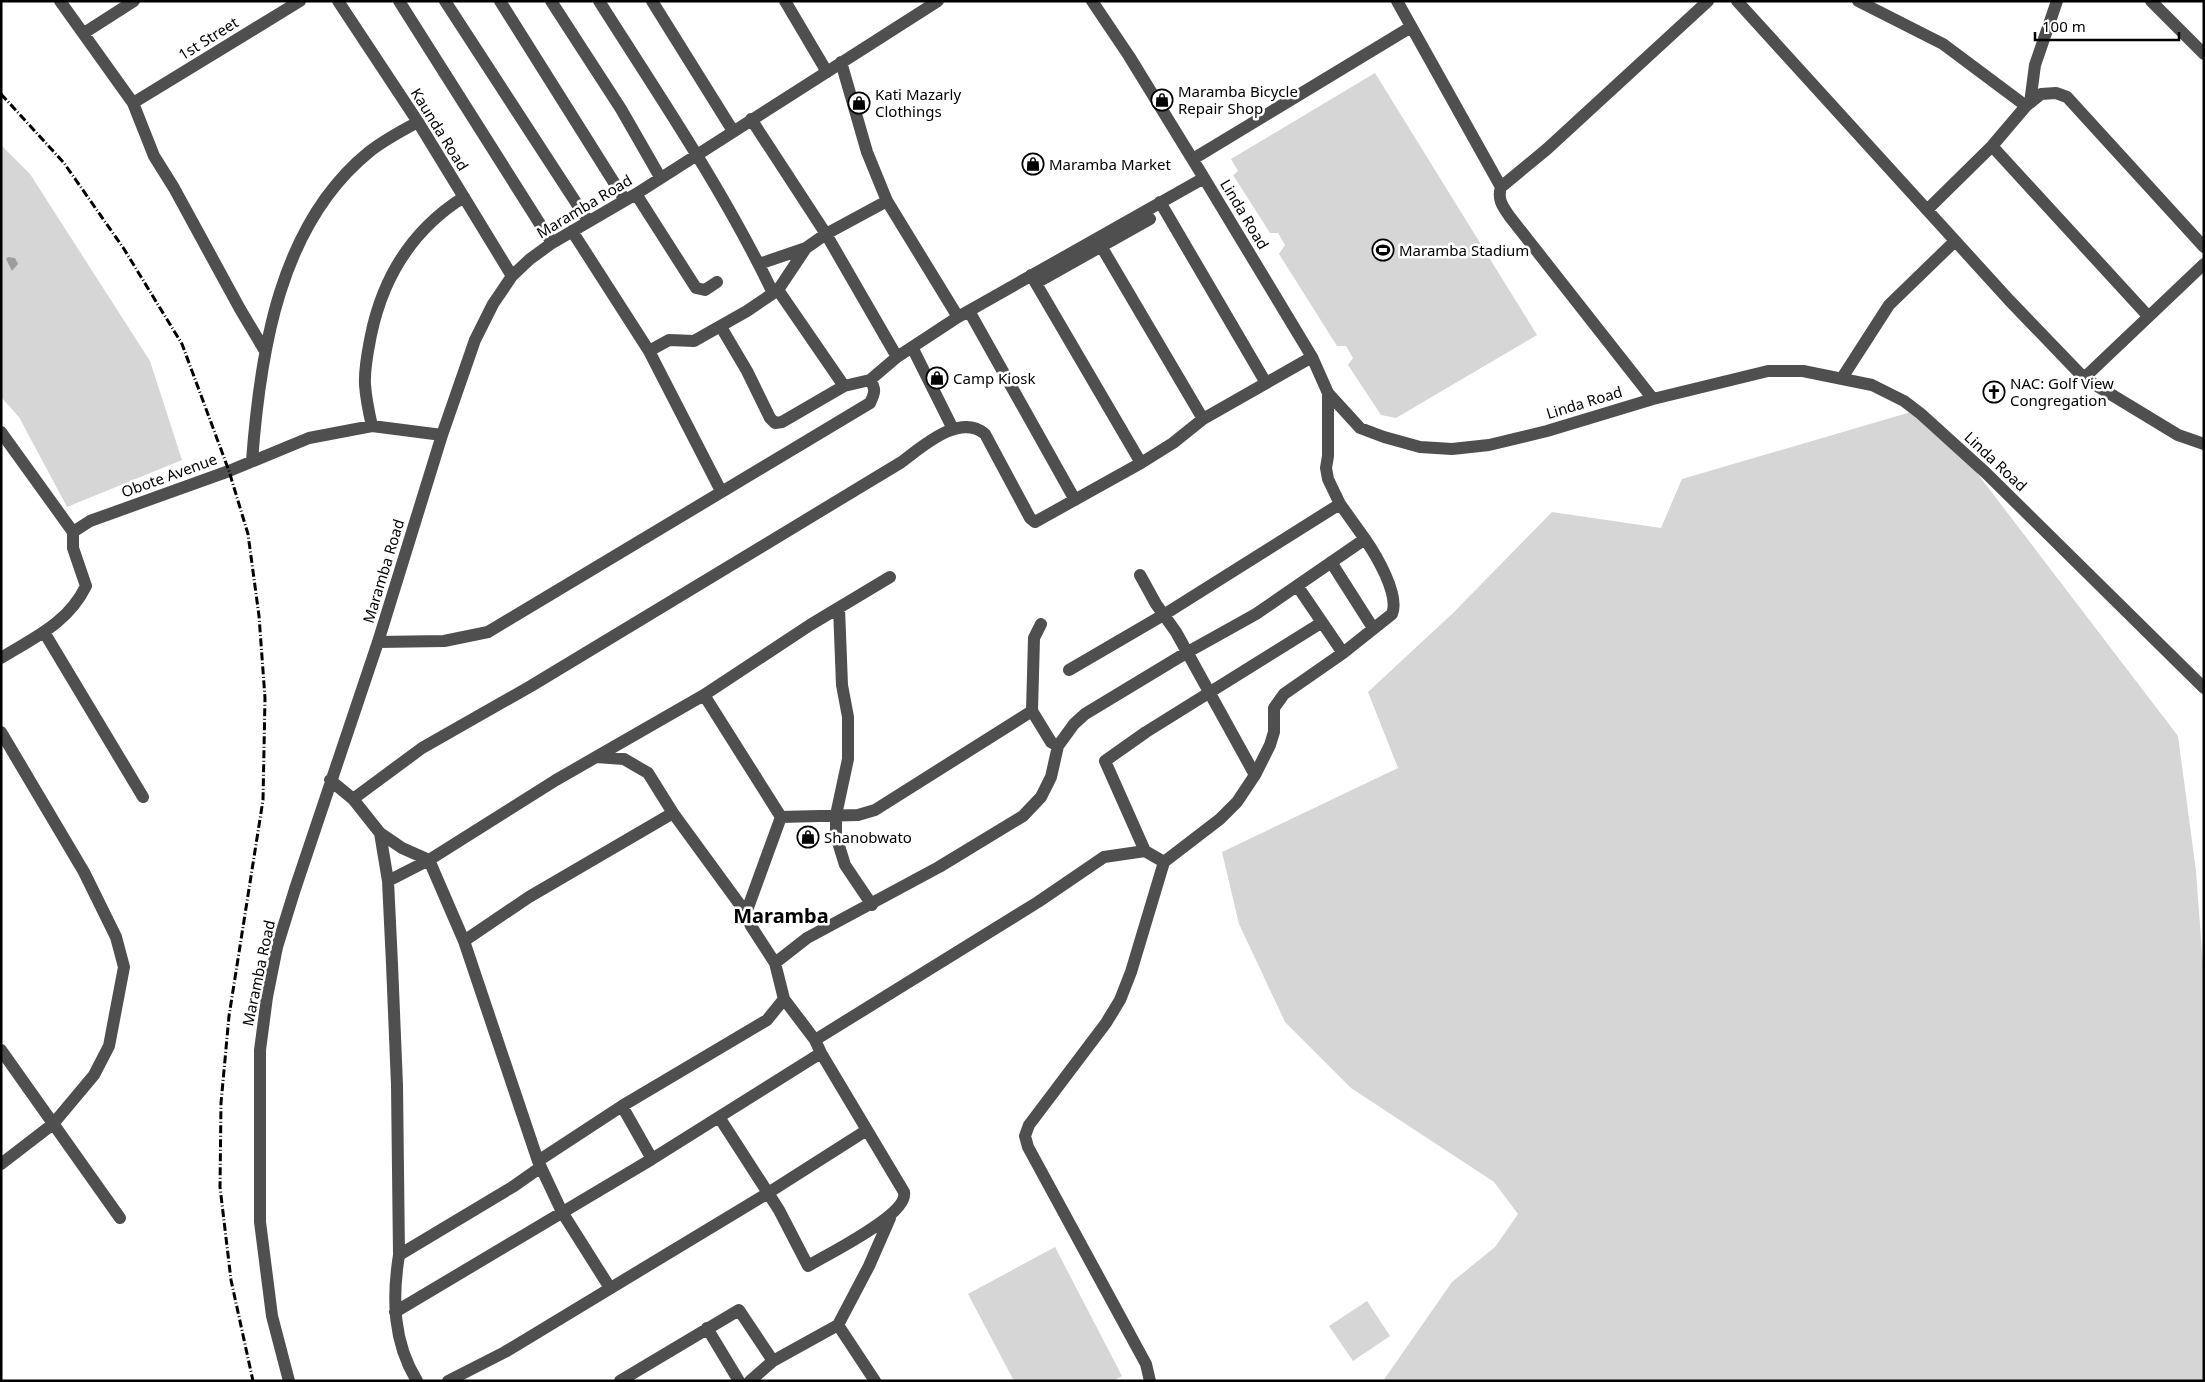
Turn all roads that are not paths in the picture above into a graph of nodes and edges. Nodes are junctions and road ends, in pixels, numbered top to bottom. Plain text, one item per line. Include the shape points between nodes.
1 (60, 1) edge
2 (134, 1) edge
3 (300, 1) edge
4 (338, 1) edge
5 (400, 1) edge
6 (445, 1) edge
7 (500, 1) edge
8 (551, 1) edge
9 (599, 1) edge
10 (652, 1) edge
11 (785, 1) edge
12 (938, 1) edge
13 (1092, 1) edge
14 (1397, 1) edge
15 (1737, 1) edge
16 (1858, 1) edge
17 (2057, 1) edge
18 (2151, 1) edge
19 (1704, 3) edge
20 (1411, 27) junction
21 (84, 33) junction
22 (2204, 54) edge
23 (841, 62) junction
24 (828, 72) junction
25 (133, 103) junction
26 (2028, 104) junction
27 (752, 119) junction
28 (418, 122) junction
29 (733, 131) junction
30 (1992, 146) junction
31 (696, 154) junction
32 (1193, 159) junction
33 (660, 177) junction
34 (1204, 178) junction
35 (1501, 187) junction
36 (464, 197) junction
37 (631, 197) junction
38 (887, 200) junction
39 (1160, 202) junction
40 (1927, 210) junction
41 (1150, 219) dead end
42 (588, 221) junction
43 (572, 231) junction
44 (826, 234) junction
45 (1955, 241) junction
46 (552, 243) junction
47 (1101, 246) junction
48 (806, 248) junction
49 (2204, 248) edge
50 (759, 264) junction
51 (2204, 264) edge
52 (512, 276) junction
53 (1033, 279) junction
54 (717, 282) dead end
55 (776, 292) junction
56 (963, 314) junction
57 (2148, 316) junction
58 (721, 327) junction
59 (912, 347) junction
60 (265, 351) junction
61 (649, 351) junction
62 (897, 357) junction
63 (1312, 358) junction
64 (1842, 378) junction
65 (2084, 378) junction
66 (870, 380) junction
67 (1266, 383) junction
68 (844, 386) junction
69 (1328, 394) junction
70 (1653, 399) junction
71 (1203, 419) junction
72 (372, 426) junction
73 (953, 429) junction
74 (1, 432) edge
75 (442, 435) junction
76 (2204, 444) edge
77 (252, 461) junction
78 (1141, 463) junction
79 (721, 491) junction
80 (1076, 500) junction
81 (1340, 504) junction
82 (73, 532) junction
83 (1365, 539) junction
84 (1332, 562) junction
85 (1140, 575) dead end
86 (890, 577) dead end
87 (1298, 587) junction
88 (839, 608) junction
89 (1165, 614) junction
90 (1321, 623) junction
91 (1041, 624) dead end
92 (1373, 628) junction
93 (44, 632) junction
94 (378, 642) junction
95 (1186, 653) junction
96 (1343, 653) junction
97 (1, 658) edge
98 (1069, 670) dead end
99 (2204, 688) edge
100 (1210, 692) junction
101 (704, 695) junction
102 (1032, 711) junction
103 (1, 732) edge
104 (1058, 746) junction
105 (596, 758) junction
106 (1255, 776) junction
107 (330, 780) junction
108 (143, 797) dead end
109 (353, 799) junction
110 (673, 813) junction
111 (836, 815) junction
112 (781, 817) junction
113 (380, 833) junction
114 (1145, 851) junction
115 (429, 860) junction
116 (1164, 862) junction
117 (388, 881) junction
118 (872, 905) junction
119 (746, 913) junction
120 (464, 941) junction
121 (775, 963) junction
122 (784, 999) junction
123 (815, 1040) junction
124 (1, 1050) edge
125 (821, 1053) junction
126 (622, 1106) junction
127 (719, 1117) junction
128 (53, 1124) junction
129 (867, 1130) junction
130 (652, 1159) junction
131 (1, 1164) edge
132 (540, 1164) junction
133 (768, 1193) junction
134 (562, 1212) junction
135 (120, 1218) dead end
136 (890, 1218) junction
137 (399, 1255) junction
138 (610, 1288) junction
139 (396, 1312) junction
140 (838, 1324) junction
141 (707, 1328) junction
142 (773, 1361) junction
143 (288, 1381) edge
144 (417, 1381) edge
145 (448, 1381) edge
146 (620, 1381) edge
147 (738, 1381) edge
148 (750, 1381) edge
149 (874, 1381) edge
150 (1150, 1381) edge

1 - 21 street
2 - 21 street
3 - 25 street, 1st Street
4 - 28 street, Kaunda Road
5 - 46 street
6 - 42 street
7 - 37 street
8 - 33 street
9 - 31 street
10 - 29 street
11 - 24 street
12 - 23 street, Maramba Road
13 - 32 street, Linda Road
14 - 20 street
15 - 40 street
16 - 26 street via 1943,44
17 - 26 street via 2036,65
18 - 22 street
19 - 35 street via 1547,149
20 - 32 street
20 - 35 street
21 - 25 street
23 - 24 street, Maramba Road
23 - 38 street via 867,152
24 - 27 street, Maramba Road
25 - 60 street via 154,156
26 - 30 street
26 - 49 street via 2041,94 2056,93 2067,97
27 - 29 street, Maramba Road
27 - 44 street
28 - 36 street, Kaunda Road
28 - 60 street via 368,153 346,174 312,221 285,277
29 - 31 street, Maramba Road
30 - 40 street
30 - 57 street
31 - 33 street, Maramba Road
31 - 50 street
32 - 34 street, Linda Road
33 - 37 street, Maramba Road
34 - 39 street
34 - 63 street, Linda Road
35 - 70 street via 1500,203 1510,217
36 - 52 street, Kaunda Road
36 - 72 street via 443,210 414,240 386,284 367,356 365,385
37 - 42 street, Maramba Road
37 - 54 street via 696,288 705,290
38 - 44 street
38 - 56 street
39 - 53 street
39 - 67 street
40 - 45 street
41 - 47 street
42 - 43 street, Maramba Road
43 - 46 street, Maramba Road
43 - 61 street
44 - 48 street
44 - 62 street
45 - 64 street via 1889,305
45 - 65 street
46 - 52 street, Maramba Road via 520,266
47 - 53 street
47 - 71 street
48 - 50 street
48 - 55 street
50 - 55 street
51 - 57 street
52 - 75 street, Maramba Road via 475,340
53 - 56 street
53 - 78 street
55 - 58 street
55 - 68 street
56 - 59 street
56 - 80 street
57 - 65 street
58 - 61 street via 694,341 669,340
58 - 68 street via 770,418 776,423
59 - 62 street
59 - 73 street
60 - 77 street
61 - 79 street
62 - 66 street
63 - 67 street
63 - 69 street, Linda Road
64 - 70 street, Linda Road via 1803,371 1768,370
64 - 99 street, Linda Road via 1872,385 1921,414 1986,473
65 - 76 street via 2178,435
66 - 68 street
66 - 79 street via 875,394 870,403
67 - 71 street
69 - 70 street, Linda Road via 1354,423 1366,431 1437,449 1489,445
69 - 81 street via 1326,468
71 - 78 street
72 - 75 street, Obote Avenue
72 - 77 street, Obote Avenue via 309,438
73 - 80 street via 969,426 985,434 1035,522
73 - 109 street via 627,628 422,748
74 - 82 street
75 - 94 street, Maramba Road
77 - 82 street, Obote Avenue via 90,521
78 - 80 street
79 - 94 street via 488,632 444,641
81 - 83 street
81 - 89 street
82 - 93 street via 73,548 86,586 72,611
83 - 84 street
83 - 92 street via 1381,567 1394,602 1392,614
84 - 87 street
84 - 92 street
85 - 89 street
86 - 88 street
87 - 90 street
87 - 95 street
88 - 101 street
88 - 111 street via 848,759
89 - 95 street
89 - 98 street
90 - 96 street
90 - 100 street
91 - 102 street via 1034,638
92 - 96 street
93 - 97 street
93 - 108 street
94 - 107 street, Maramba Road
95 - 100 street
95 - 104 street via 1085,714
96 - 106 street via 1284,694 1276,704 1274,732
100 - 106 street
100 - 114 street via 1105,761
101 - 105 street
101 - 112 street
102 - 104 street via 1051,742
102 - 111 street via 875,810 858,815
103 - 128 street via 84,872 116,937 124,967 110,1046 94,1075
104 - 118 street via 1051,777 1041,797 1023,816
105 - 110 street via 624,759 648,773
105 - 115 street
106 - 116 street via 1220,819
107 - 109 street
107 - 143 street, Maramba Road via 278,947 260,1050 260,1222 272,1316
109 - 113 street
110 - 119 street
110 - 120 street via 529,896
111 - 112 street
111 - 118 street via 836,836 845,865
112 - 119 street
113 - 115 street via 402,848
113 - 117 street
114 - 116 street
114 - 123 street via 1104,857 1038,902
115 - 117 street
115 - 120 street
116 - 150 street via 1120,1000 1030,1124 1026,1136 1028,1146 1146,1364
117 - 137 street via 397,1085
118 - 121 street via 808,938
119 - 121 street
120 - 132 street
121 - 122 street
122 - 123 street
122 - 126 street via 776,1012 761,1025
123 - 125 street
124 - 128 street
125 - 127 street
125 - 129 street
126 - 130 street
126 - 132 street
127 - 130 street
127 - 133 street
128 - 131 street
128 - 135 street
129 - 133 street
129 - 136 street via 904,1192 902,1204
130 - 134 street
132 - 134 street
132 - 137 street via 514,1186
133 - 136 street via 808,1266
133 - 138 street
134 - 138 street
134 - 139 street
136 - 140 street
137 - 139 street via 395,1279
138 - 145 street via 505,1352
139 - 144 street via 397,1335
140 - 142 street
140 - 149 street
141 - 142 street via 739,1310
141 - 146 street
141 - 147 street
142 - 148 street

